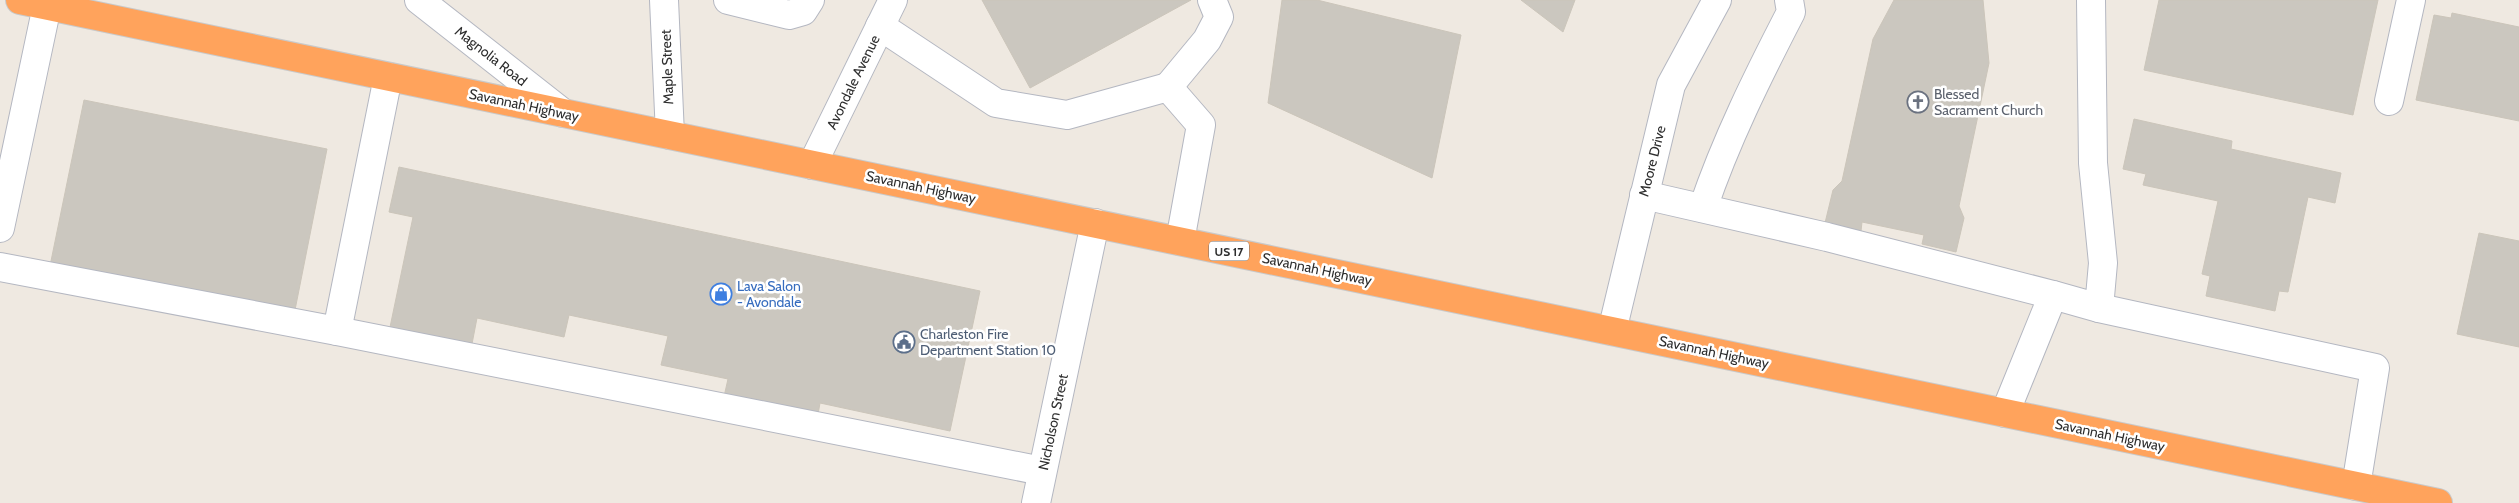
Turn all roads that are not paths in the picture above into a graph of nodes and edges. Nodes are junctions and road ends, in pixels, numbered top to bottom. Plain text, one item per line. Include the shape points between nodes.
1 (20, 0) edge
2 (419, 0) edge
3 (664, 0) edge
4 (728, 0) edge
5 (810, 0) edge
6 (894, 0) edge
7 (1212, 0) edge
8 (1717, 0) edge
9 (1789, 0) edge
10 (2091, 0) edge
11 (2411, 0) edge
12 (48, 6) junction
13 (85, 7) edge
14 (880, 26) junction
15 (388, 77) junction
16 (1168, 87) junction
17 (2389, 101) dead end
18 (563, 113) junction
19 (670, 135) junction
20 (812, 165) junction
21 (1644, 195) junction
22 (1703, 208) junction
23 (1095, 223) junction
24 (0, 228) edge
25 (1180, 241) junction
26 (0, 267) edge
27 (2054, 295) junction
28 (2099, 308) junction
29 (337, 331) junction
30 (1612, 331) junction
31 (2005, 413) junction
32 (1042, 471) junction
33 (2356, 486) junction
34 (1036, 503) edge
35 (2438, 503) edge

1 - 12 highway, Savannah Highway / US 17
2 - 18 street, Magnolia Road
3 - 19 street, Maple Street
4 - 5 street via 789,15 803,12
6 - 14 street, Avondale Avenue
7 - 16 street via 1220,17 1207,40
8 - 21 street, Moore Drive via 1671,84
9 - 22 street via 1790,12 1742,110
10 - 28 street via 2093,163 2103,263
11 - 17 street
12 - 13 highway, Savannah Highway / US 17
12 - 24 street
13 - 15 highway, Savannah Highway / US 17
14 - 16 street via 996,103 1067,115
14 - 20 street, Avondale Avenue
15 - 18 highway, Savannah Highway / US 17
15 - 29 street
16 - 25 street via 1201,125
18 - 19 highway, Savannah Highway / US 17
19 - 20 highway, Savannah Highway / US 17
20 - 23 highway, Savannah Highway / US 17
21 - 22 street
21 - 30 street, Moore Drive
22 - 27 street
23 - 25 highway, Savannah Highway / US 17
23 - 32 street, Nicholson Street
25 - 30 highway, Savannah Highway / US 17
26 - 29 street
27 - 28 street
27 - 31 street
28 - 33 street via 2376,368
29 - 32 street
30 - 31 highway, Savannah Highway / US 17
31 - 33 highway, Savannah Highway / US 17
32 - 34 street, Nicholson Street
33 - 35 highway, Savannah Highway / US 17

